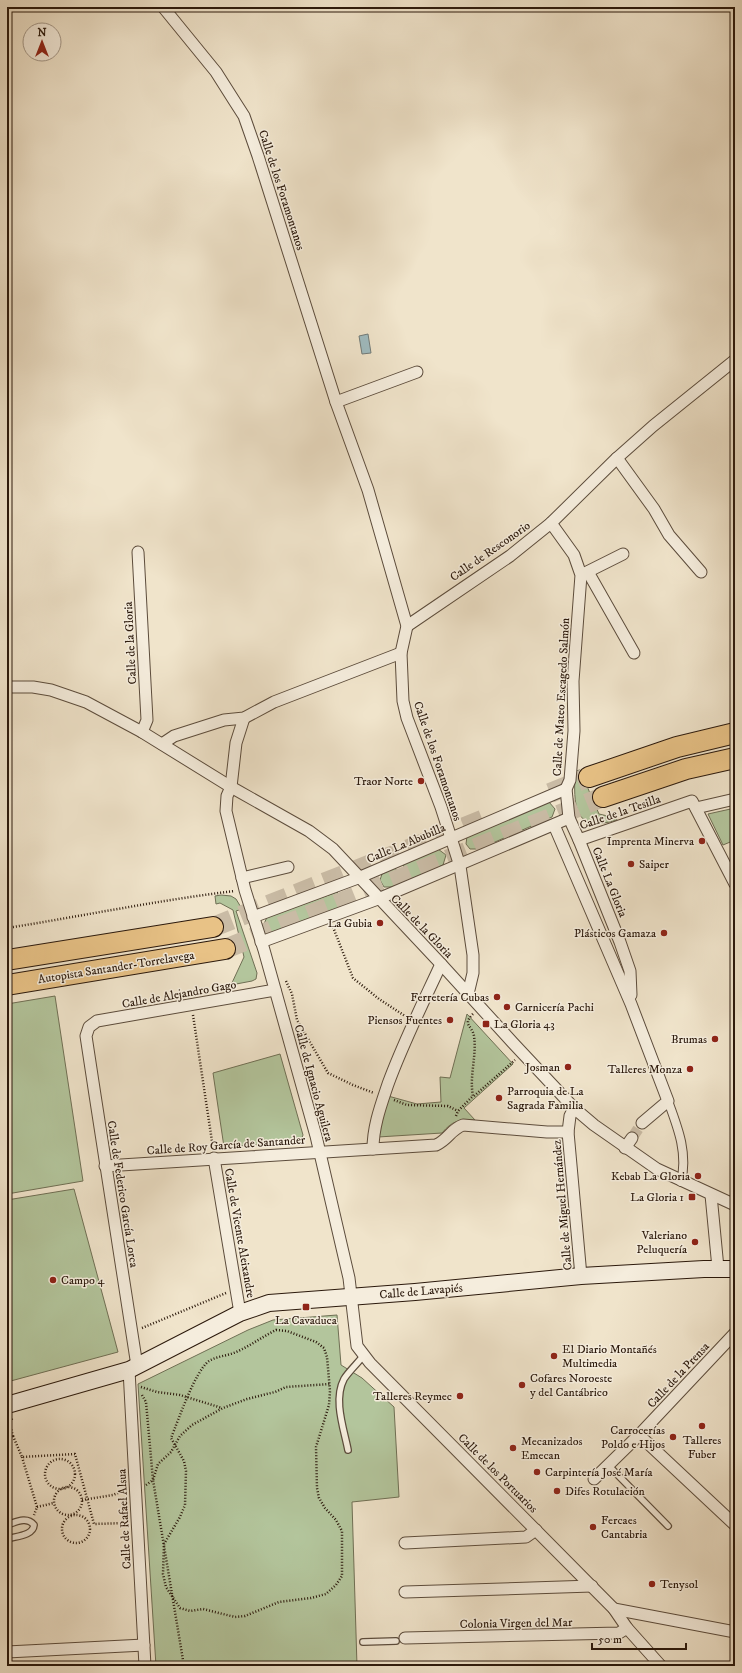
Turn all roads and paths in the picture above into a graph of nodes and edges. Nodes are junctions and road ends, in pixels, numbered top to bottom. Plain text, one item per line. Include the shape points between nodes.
1 (163, 7) edge
2 (735, 360) edge
3 (417, 372) dead end
4 (336, 402) junction
5 (617, 458) junction
6 (551, 523) junction
7 (138, 552) dead end
8 (623, 554) dead end
9 (701, 572) dead end
10 (585, 574) junction
11 (407, 626) junction
12 (401, 653) junction
13 (634, 653) dead end
14 (7, 687) edge
15 (244, 718) junction
16 (142, 732) junction
17 (735, 733) edge
18 (162, 744) junction
19 (735, 758) edge
20 (589, 777) tunnel mouth
21 (231, 787) junction
22 (566, 789) junction
23 (602, 797) tunnel mouth
24 (735, 799) edge
25 (694, 805) junction
26 (569, 818) junction
27 (554, 825) junction
28 (451, 838) junction
29 (579, 840) junction
30 (460, 866) junction
31 (288, 867) dead end
32 (242, 878) junction
33 (358, 878) junction
34 (735, 884) edge
35 (245, 890) junction
36 (378, 899) junction
37 (253, 917) junction
38 (330, 921) dead end
39 (213, 927) tunnel mouth
40 (7, 928) edge
41 (261, 942) junction
42 (225, 949) tunnel mouth
43 (7, 960) edge
44 (441, 964) junction
45 (282, 975) dead end
46 (7, 985) edge
47 (275, 990) junction
48 (468, 994) junction
49 (192, 1004) junction
50 (631, 1004) junction
51 (480, 1007) junction
52 (415, 1020) junction
53 (89, 1027) joint
54 (523, 1053) junction
55 (384, 1096) junction
56 (473, 1096) junction
57 (668, 1101) junction
58 (574, 1108) junction
59 (458, 1110) junction
60 (642, 1123) tunnel mouth
61 (455, 1128) junction
62 (568, 1132) junction
63 (632, 1138) tunnel mouth
64 (625, 1148) junction
65 (373, 1149) junction
66 (320, 1152) junction
67 (214, 1158) junction
68 (105, 1166) junction
69 (681, 1182) junction
70 (711, 1195) junction
71 (735, 1205) edge
72 (729, 1268) edge
73 (582, 1276) junction
74 (235, 1289) junction
75 (352, 1296) junction
76 (240, 1313) junction
77 (132, 1332) junction
78 (735, 1333) edge
79 (364, 1355) junction
80 (132, 1373) junction
81 (344, 1380) junction
82 (330, 1384) junction
83 (188, 1397) junction
84 (7, 1405) edge
85 (223, 1408) junction
86 (7, 1416) edge
87 (640, 1435) junction
88 (13, 1436) junction
89 (7, 1438) edge
90 (174, 1446) junction
91 (348, 1450) dead end
92 (55, 1455) junction
93 (22, 1457) junction
94 (56, 1459) junction
95 (608, 1465) junction
96 (594, 1479) dead end
97 (64, 1488) junction
98 (136, 1489) junction
99 (82, 1500) junction
100 (88, 1500) junction
101 (54, 1503) junction
102 (37, 1507) junction
103 (72, 1515) junction
104 (31, 1521) junction
105 (137, 1523) junction
106 (94, 1524) junction
107 (7, 1525) edge
108 (735, 1525) edge
109 (668, 1526) dead end
110 (90, 1527) junction
111 (536, 1530) junction
112 (7, 1539) edge
113 (405, 1543) dead end
114 (592, 1586) junction
115 (405, 1592) dead end
116 (614, 1609) junction
117 (627, 1628) junction
118 (735, 1632) edge
119 (401, 1640) joint
120 (363, 1642) dead end
121 (144, 1645) junction
122 (7, 1652) edge
123 (145, 1666) edge
124 (661, 1666) edge

1 - 4 street, Calle de los Foramontanos via 216,72 244,116
2 - 5 street, Calle de Resconorio
3 - 4 street
4 - 11 street, Calle de los Foramontanos via 368,490
5 - 6 street, Calle de Resconorio
5 - 9 street via 654,509 669,535
6 - 10 street, Calle de Mateo Escagedo Salmón
6 - 11 street, Calle de Resconorio via 510,556
7 - 16 street, Calle de la Gloria via 147,720
8 - 10 street
10 - 13 street, Calle de Mateo Escagedo Salmón
10 - 22 street, Calle de Mateo Escagedo Salmón via 573,681 570,780
11 - 12 street, Calle de los Foramontanos
12 - 15 street via 281,699
12 - 28 street, Calle de los Foramontanos via 400,676 407,718
14 - 16 street, Calle de la Gloria via 51,690 86,702
15 - 18 street via 224,720 174,736
15 - 21 street via 236,743
16 - 18 street, Calle de la Gloria
17 - 20 highway via 677,747
18 - 21 street, Calle de la Gloria
19 - 23 highway via 686,769
21 - 32 street, Calle de Ignacio Aguilera via 227,796 226,811
21 - 33 street, Calle de la Gloria via 309,831 333,850
22 - 26 street, Calle de Mateo Escagedo Salmón
22 - 28 street, Calle La Abubilla
24 - 25 street, Calle de la Tesilla
25 - 29 street, Calle de la Tesilla
25 - 34 street
26 - 27 street
26 - 29 street, Calle de la Tesilla
27 - 30 street
27 - 50 street
28 - 30 street, Calle de los Foramontanos
28 - 33 street, Calle La Abubilla
29 - 50 street, Calle La Gloria via 630,971
30 - 36 street
30 - 48 street, Calle de los Foramontanos via 473,955 473,974
31 - 32 street
32 - 35 street, Calle de Ignacio Aguilera
33 - 36 street, Calle de la Gloria
33 - 37 street, Calle La Abubilla
35 - 37 street, Calle de Ignacio Aguilera
35 - 40 path via 196,895 158,904
36 - 41 street
36 - 44 street, Calle de la Gloria
37 - 41 street, Calle de Ignacio Aguilera
38 - 52 path via 353,978 394,1010
39 - 43 highway, Autopista Santander-Torrelavega
41 - 47 street, Calle de Ignacio Aguilera
42 - 46 highway, Autopista Santander-Torrelavega
44 - 48 street, Calle de la Gloria
44 - 52 street
45 - 55 path via 292,994 297,1020 328,1073
47 - 49 street, Calle de Alejandro Gago
47 - 66 street, Calle de Ignacio Aguilera
48 - 51 street, Calle de la Gloria
49 - 53 street, Calle de Alejandro Gago via 98,1021
49 - 67 path
50 - 57 street
51 - 54 street, Calle de la Gloria
51 - 56 path via 468,1019 474,1035
52 - 55 street
53 - 68 street, Calle de Federico García Lorca via 86,1036
54 - 56 path
54 - 58 street, Calle de la Gloria
55 - 59 path via 407,1105 448,1106
55 - 65 street via 373,1135
56 - 59 path
57 - 60 street
57 - 69 street via 684,1159 685,1167
58 - 62 street
58 - 64 street, Calle de la Gloria
59 - 61 path
61 - 62 street via 475,1125
61 - 65 street, Calle de Roy García de Santander via 446,1140 436,1145
62 - 73 street, Calle de Miguel Hernández
63 - 64 street
64 - 69 street, Calle de la Gloria
65 - 66 street, Calle de Roy García de Santander
66 - 67 street, Calle de Roy García de Santander
66 - 75 street, Calle de Ignacio Aguilera
67 - 68 street, Calle de Roy García de Santander
67 - 74 street, Calle de Vicente Aleixandre
68 - 77 street, Calle de Federico García Lorca
69 - 70 street, Calle de la Gloria
70 - 71 street, Calle de la Gloria
70 - 72 street
72 - 73 main road, Calle de Lavapiés
73 - 75 main road, Calle de Lavapiés
74 - 76 street, Calle de Vicente Aleixandre
74 - 77 path
75 - 76 main road, Calle de Lavapiés via 269,1303
75 - 79 street, Calle de los Portuarios via 357,1346
76 - 80 main road, Calle de Lavapiés
77 - 80 street, Calle de Federico García Lorca
78 - 87 street, Calle de la Prensa
79 - 81 lane
79 - 111 street, Calle de los Portuarios
80 - 83 path via 135,1381 143,1388
80 - 84 main road, Calle de Lavapiés
80 - 98 street, Calle de Rafael Alsua
81 - 82 path
81 - 91 lane via 340,1395 340,1413
82 - 83 path via 324,1348 316,1342 276,1330 239,1351 209,1361
82 - 85 path via 286,1387
82 - 90 path via 329,1406 316,1447 317,1488 319,1498 342,1531 342,1576 326,1594 279,1602 245,1616 235,1617 203,1609 190,1611 180,1608 166,1587 162,1566 164,1544 185,1505 186,1471 184,1461
83 - 85 path
83 - 90 path via 171,1438
85 - 90 path via 192,1425
86 - 88 path
87 - 95 street, Calle de la Prensa
87 - 108 street
88 - 89 path
88 - 93 path
90 - 98 path via 158,1464 153,1480
92 - 93 path
92 - 94 path
92 - 100 path via 75,1454
93 - 102 path
94 - 97 path via 66,1460 73,1467 74,1478
94 - 97 path via 51,1461 45,1470 46,1480 54,1487
95 - 96 street, Calle de la Prensa
95 - 109 lane
97 - 99 path via 73,1488
97 - 101 path via 56,1494
98 - 100 path
98 - 105 street, Calle de Rafael Alsua
99 - 100 path
99 - 103 path via 80,1509
100 - 106 path
101 - 102 path
101 - 103 path via 55,1508 62,1514
102 - 104 path
103 - 110 path via 82,1516 89,1522
103 - 110 path via 67,1517 62,1525 66,1539 75,1543 84,1540 88,1537
104 - 107 lane via 27,1519
104 - 112 lane via 34,1529 30,1533
105 - 106 path
105 - 121 street, Calle de Rafael Alsua
106 - 110 path
111 - 113 street via 526,1537
111 - 114 street, Calle de los Portuarios
114 - 115 street
114 - 116 street, Calle de los Portuarios
116 - 117 street, Calle de los Portuarios
116 - 118 street
117 - 119 street, Colonia Virgen del Mar via 619,1633
117 - 124 street, Calle de los Portuarios
119 - 120 lane
121 - 122 street
121 - 123 street, Calle de Rafael Alsua

